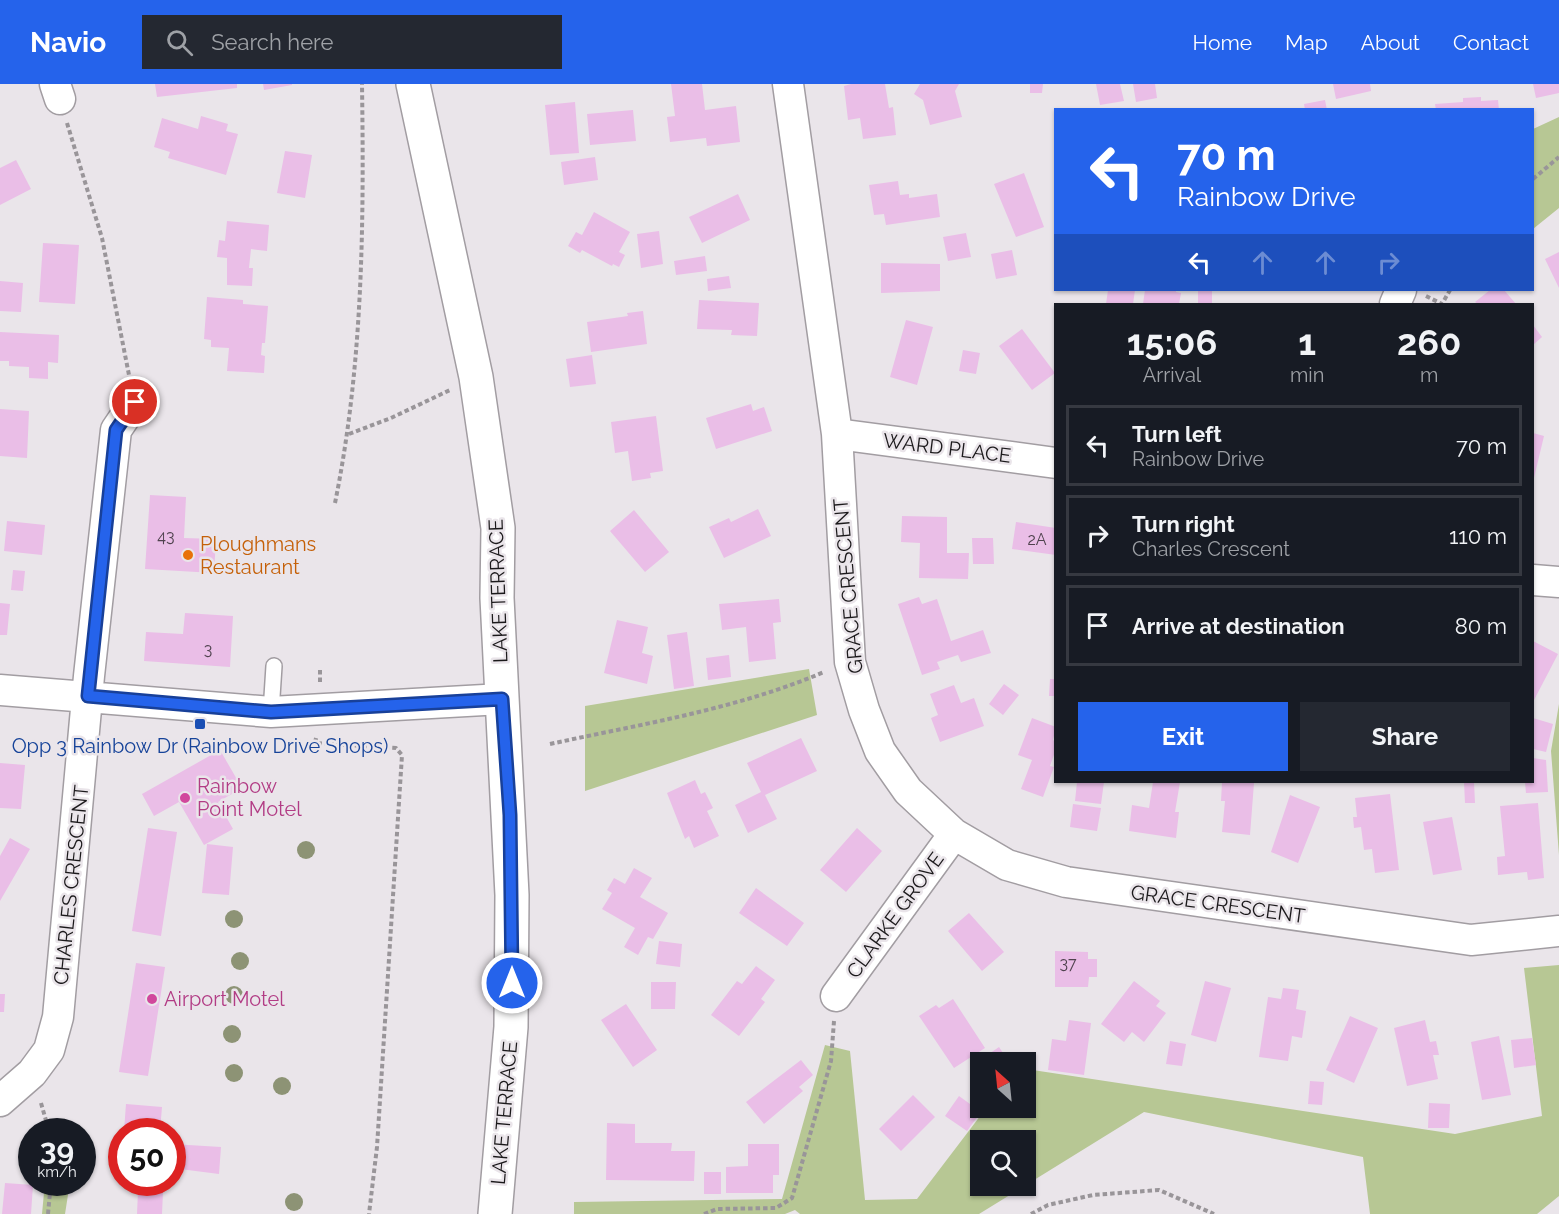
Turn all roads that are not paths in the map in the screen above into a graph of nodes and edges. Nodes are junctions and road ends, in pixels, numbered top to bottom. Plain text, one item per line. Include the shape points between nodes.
1 (413, 84) edge
2 (788, 84) edge
3 (1412, 292) edge
4 (1396, 303) edge
5 (135, 402) road end
6 (837, 434) junction
7 (1054, 463) edge
8 (1534, 580) edge
9 (1559, 582) edge
10 (274, 666) dead end
11 (0, 690) edge
12 (88, 696) junction
13 (502, 699) junction
14 (271, 712) junction
15 (954, 834) junction
16 (1559, 931) edge
17 (836, 996) road end
18 (0, 1101) edge
19 (495, 1214) edge

1 - 13 main road, LAKE TERRACE via 477,377 498,528
2 - 6 street, GRACE CRESCENT
3 - 4 street
5 - 12 street, CHARLES CRESCENT via 116,430
6 - 7 street, WARD PLACE
6 - 15 street, GRACE CRESCENT via 850,662 864,710 880,751 908,791
8 - 9 street
10 - 14 lane
11 - 12 street
12 - 14 street
12 - 18 street, CHARLES CRESCENT via 58,1017 49,1050 32,1073
13 - 14 street
13 - 19 main road, LAKE TERRACE via 512,895 511,1027
15 - 16 street, GRACE CRESCENT via 1007,865 1066,882 1471,940
15 - 17 street, CLARKE GROVE

